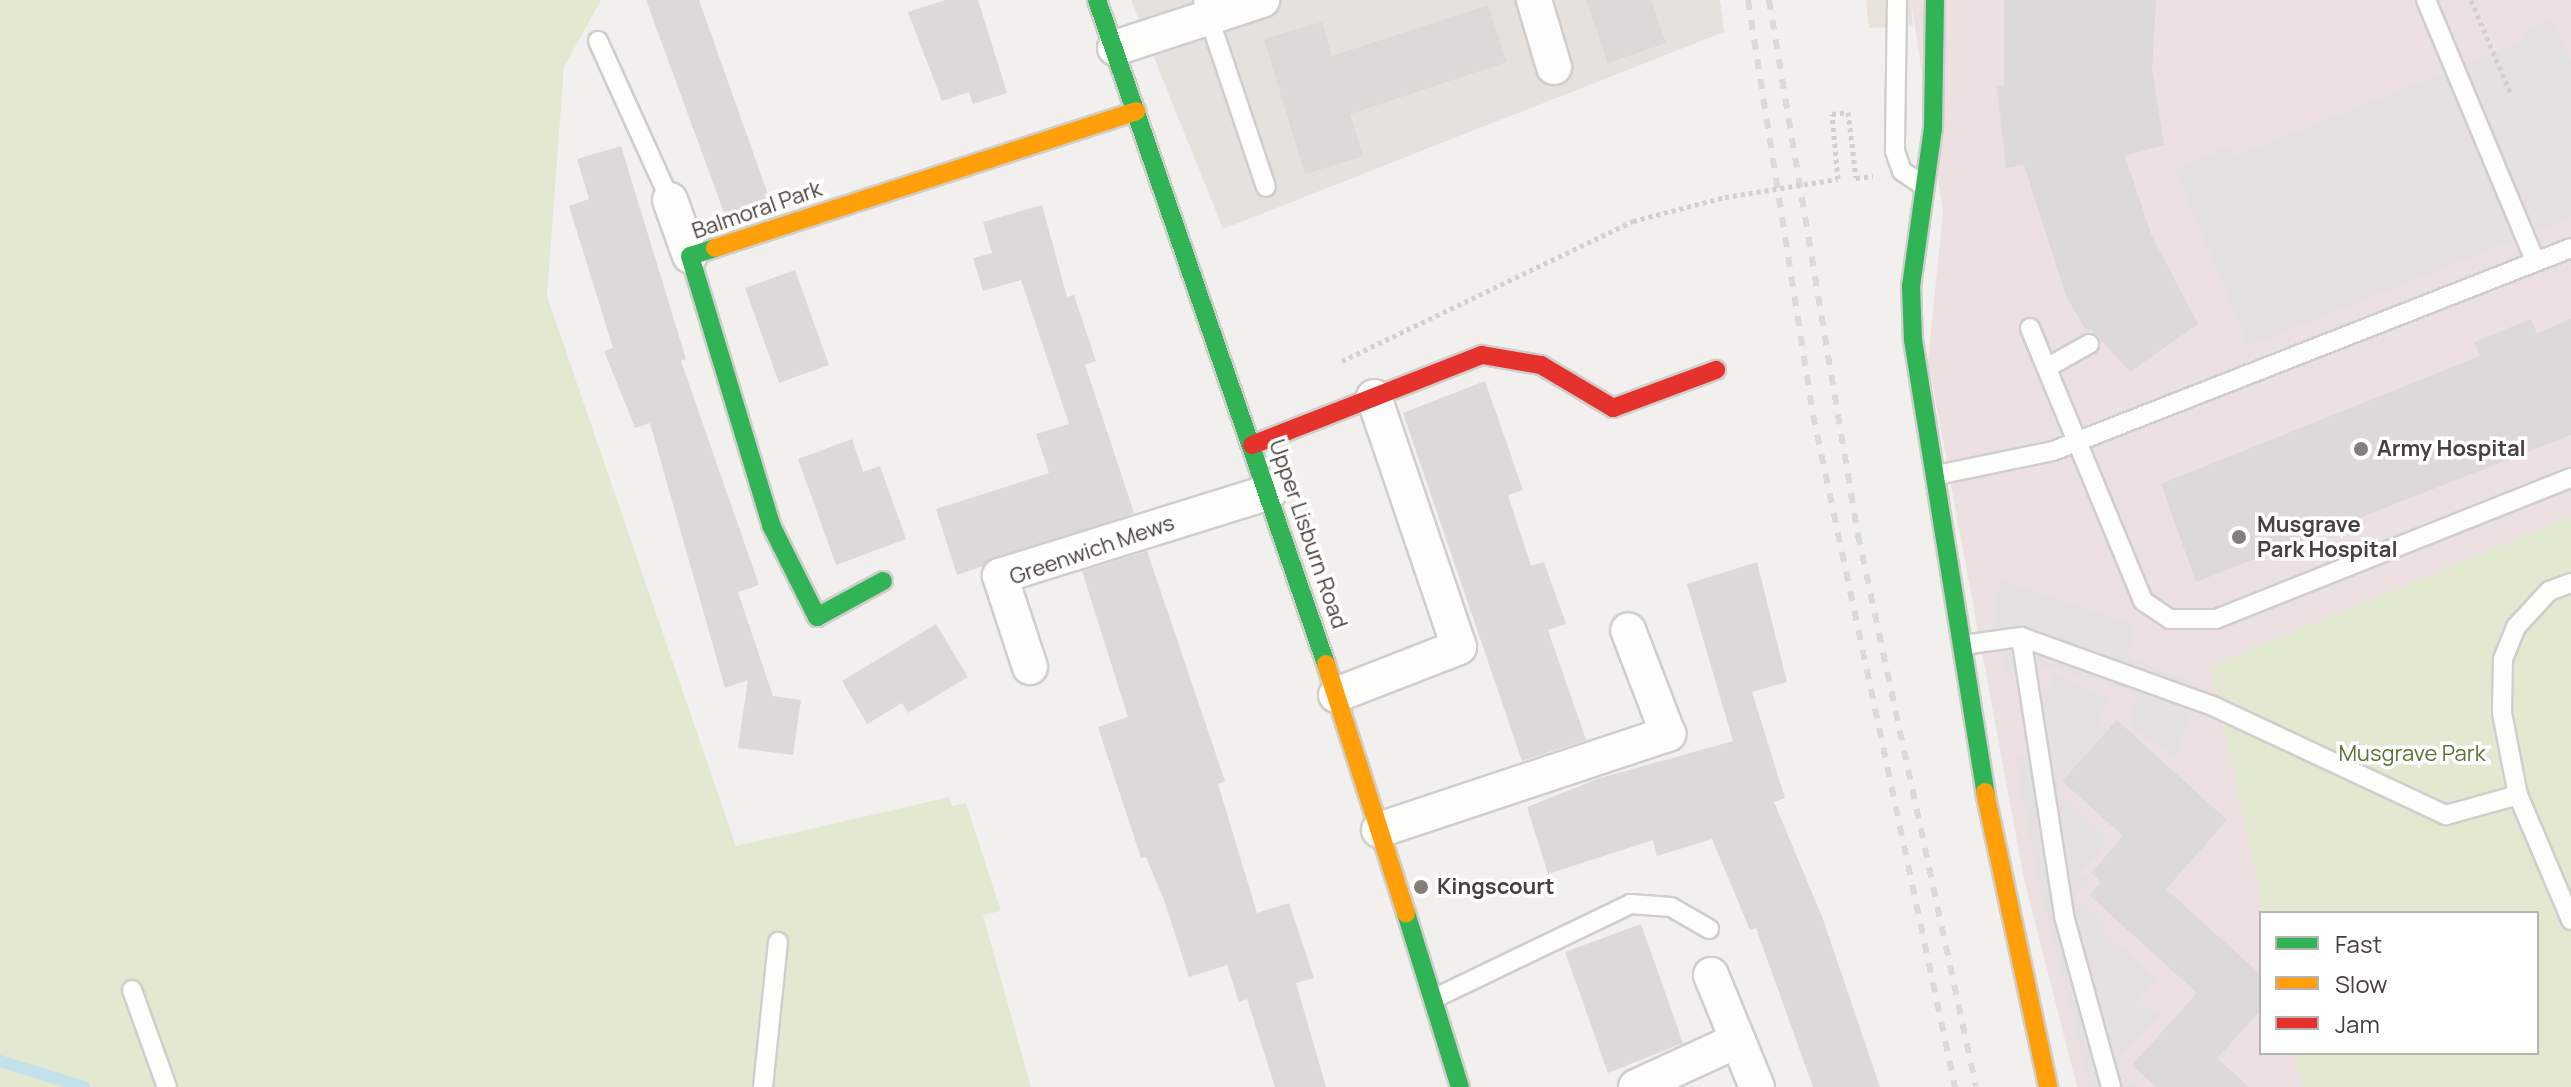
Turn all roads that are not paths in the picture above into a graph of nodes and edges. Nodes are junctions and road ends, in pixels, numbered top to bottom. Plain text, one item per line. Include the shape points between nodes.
1 (1097, 0) edge
2 (1262, 0) edge
3 (1534, 0) edge
4 (1897, 0) edge
5 (1935, 0) edge
6 (2426, 0) edge
7 (1206, 9) edge
8 (598, 41) dead end
9 (1115, 48) junction
10 (1554, 67) dead end
11 (1136, 111) junction
12 (1266, 187) dead end
13 (1926, 187) junction
14 (670, 200) joint
15 (2571, 248) edge
16 (690, 256) junction
17 (2535, 261) junction
18 (2030, 328) dead end
19 (2089, 344) dead end
20 (2048, 367) junction
21 (1716, 370) dead end
22 (1374, 397) junction
23 (2075, 443) junction
24 (1252, 445) junction
25 (1937, 475) junction
26 (2571, 478) edge
27 (1269, 492) junction
28 (883, 581) dead end
29 (2571, 583) edge
30 (1628, 630) dead end
31 (2021, 637) junction
32 (1963, 645) junction
33 (1030, 667) dead end
34 (1336, 695) junction
35 (2518, 795) junction
36 (1379, 830) junction
37 (2571, 920) edge
38 (1709, 929) dead end
39 (778, 942) dead end
40 (1711, 975) dead end
41 (132, 990) dead end
42 (1433, 999) junction
43 (1738, 1040) junction
44 (167, 1087) edge
45 (763, 1087) edge
46 (1460, 1087) edge
47 (1636, 1087) edge
48 (1757, 1087) edge
49 (2048, 1087) edge
50 (2111, 1087) edge

1 - 9 street, Upper Lisburn Road
2 - 7 street
3 - 10 street
4 - 13 lane via 1895,151 1902,171
5 - 13 street
6 - 17 lane
7 - 9 street
7 - 12 lane
8 - 14 lane
9 - 11 street, Upper Lisburn Road
11 - 16 street, Balmoral Park
11 - 24 street, Upper Lisburn Road
13 - 25 street via 1911,286 1913,340
14 - 16 street
15 - 17 lane
16 - 28 street, Balmoral Park via 771,525 817,617
17 - 23 lane
18 - 20 lane
19 - 20 lane
20 - 23 lane
21 - 22 street via 1613,408 1541,365 1482,355
22 - 24 street
22 - 34 street via 1459,647
23 - 25 lane
23 - 26 lane via 2143,601 2181,619 2216,619
24 - 27 street, Upper Lisburn Road
25 - 32 street
27 - 33 street, Greenwich Mews via 1000,576
27 - 34 street, Upper Lisburn Road
29 - 35 lane via 2549,591 2516,627 2503,659 2502,713
30 - 36 street via 1668,734
31 - 32 lane
31 - 35 lane via 2215,707 2446,815
31 - 50 lane via 2064,916
32 - 49 street via 1995,854
34 - 36 street, Upper Lisburn Road
35 - 37 lane
36 - 42 street, Upper Lisburn Road
38 - 42 lane via 1671,907 1630,904
39 - 45 lane
40 - 43 street
41 - 44 lane
42 - 46 street, Upper Lisburn Road
43 - 47 street
43 - 48 street

